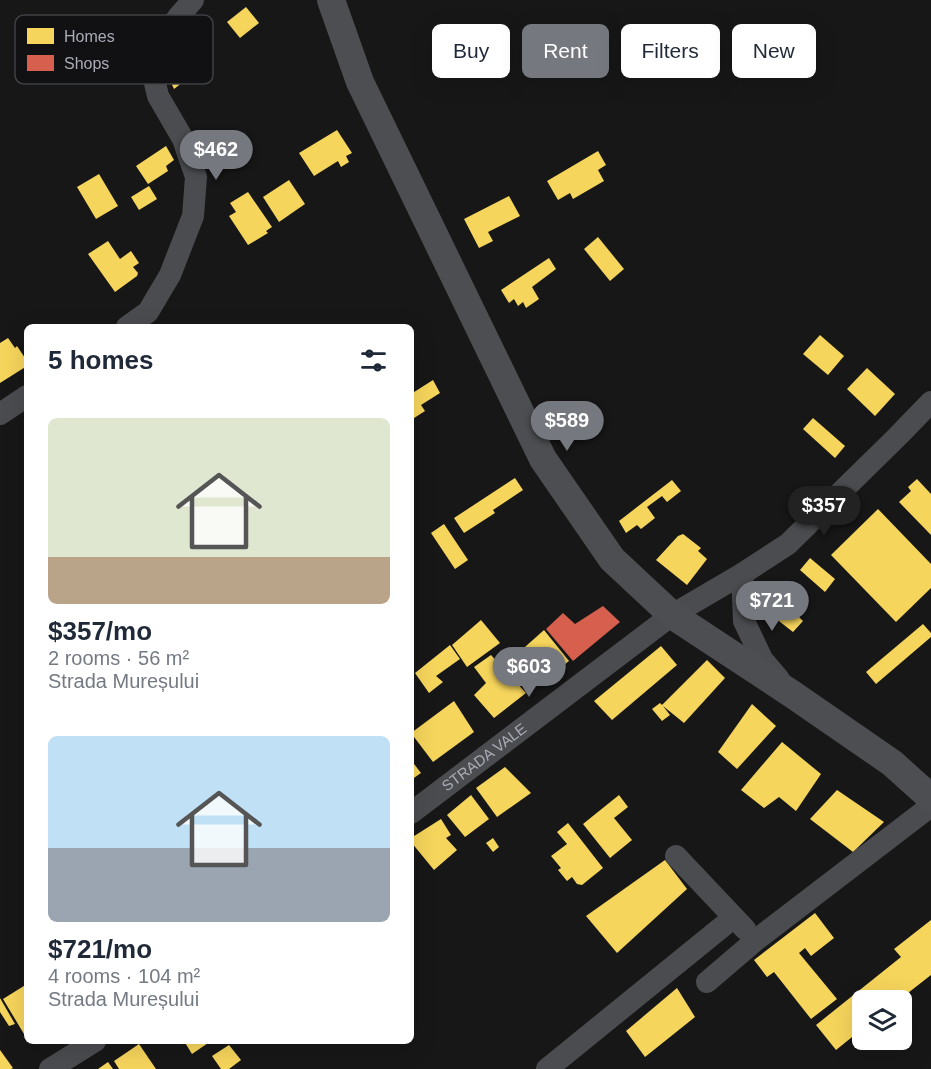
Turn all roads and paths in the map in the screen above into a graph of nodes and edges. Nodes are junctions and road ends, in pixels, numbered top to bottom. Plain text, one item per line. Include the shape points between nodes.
1 (193, 0) edge
2 (331, 0) edge
3 (180, 15) edge
4 (155, 84) edge
5 (131, 324) edge
6 (24, 398) edge
7 (931, 402) edge
8 (0, 414) edge
9 (742, 574) junction
10 (672, 615) junction
11 (792, 694) junction
12 (931, 798) edge
13 (931, 806) edge
14 (414, 811) edge
15 (676, 856) dead end
16 (733, 918) junction
17 (756, 940) junction
18 (707, 982) dead end
19 (90, 1044) edge
20 (50, 1069) edge
21 (547, 1069) edge

1 - 3 street
2 - 10 main road via 360,82 543,459 612,559
4 - 5 street via 183,139 196,177 193,216 170,275 148,312
6 - 8 street
7 - 9 street, STRADA VALE via 788,544
9 - 10 street, STRADA VALE
9 - 11 street via 744,621 762,659
10 - 11 main road
10 - 14 street, STRADA VALE
11 - 12 main road via 891,763
13 - 17 street
15 - 16 street
16 - 17 street
16 - 21 street
17 - 18 street
19 - 20 street

